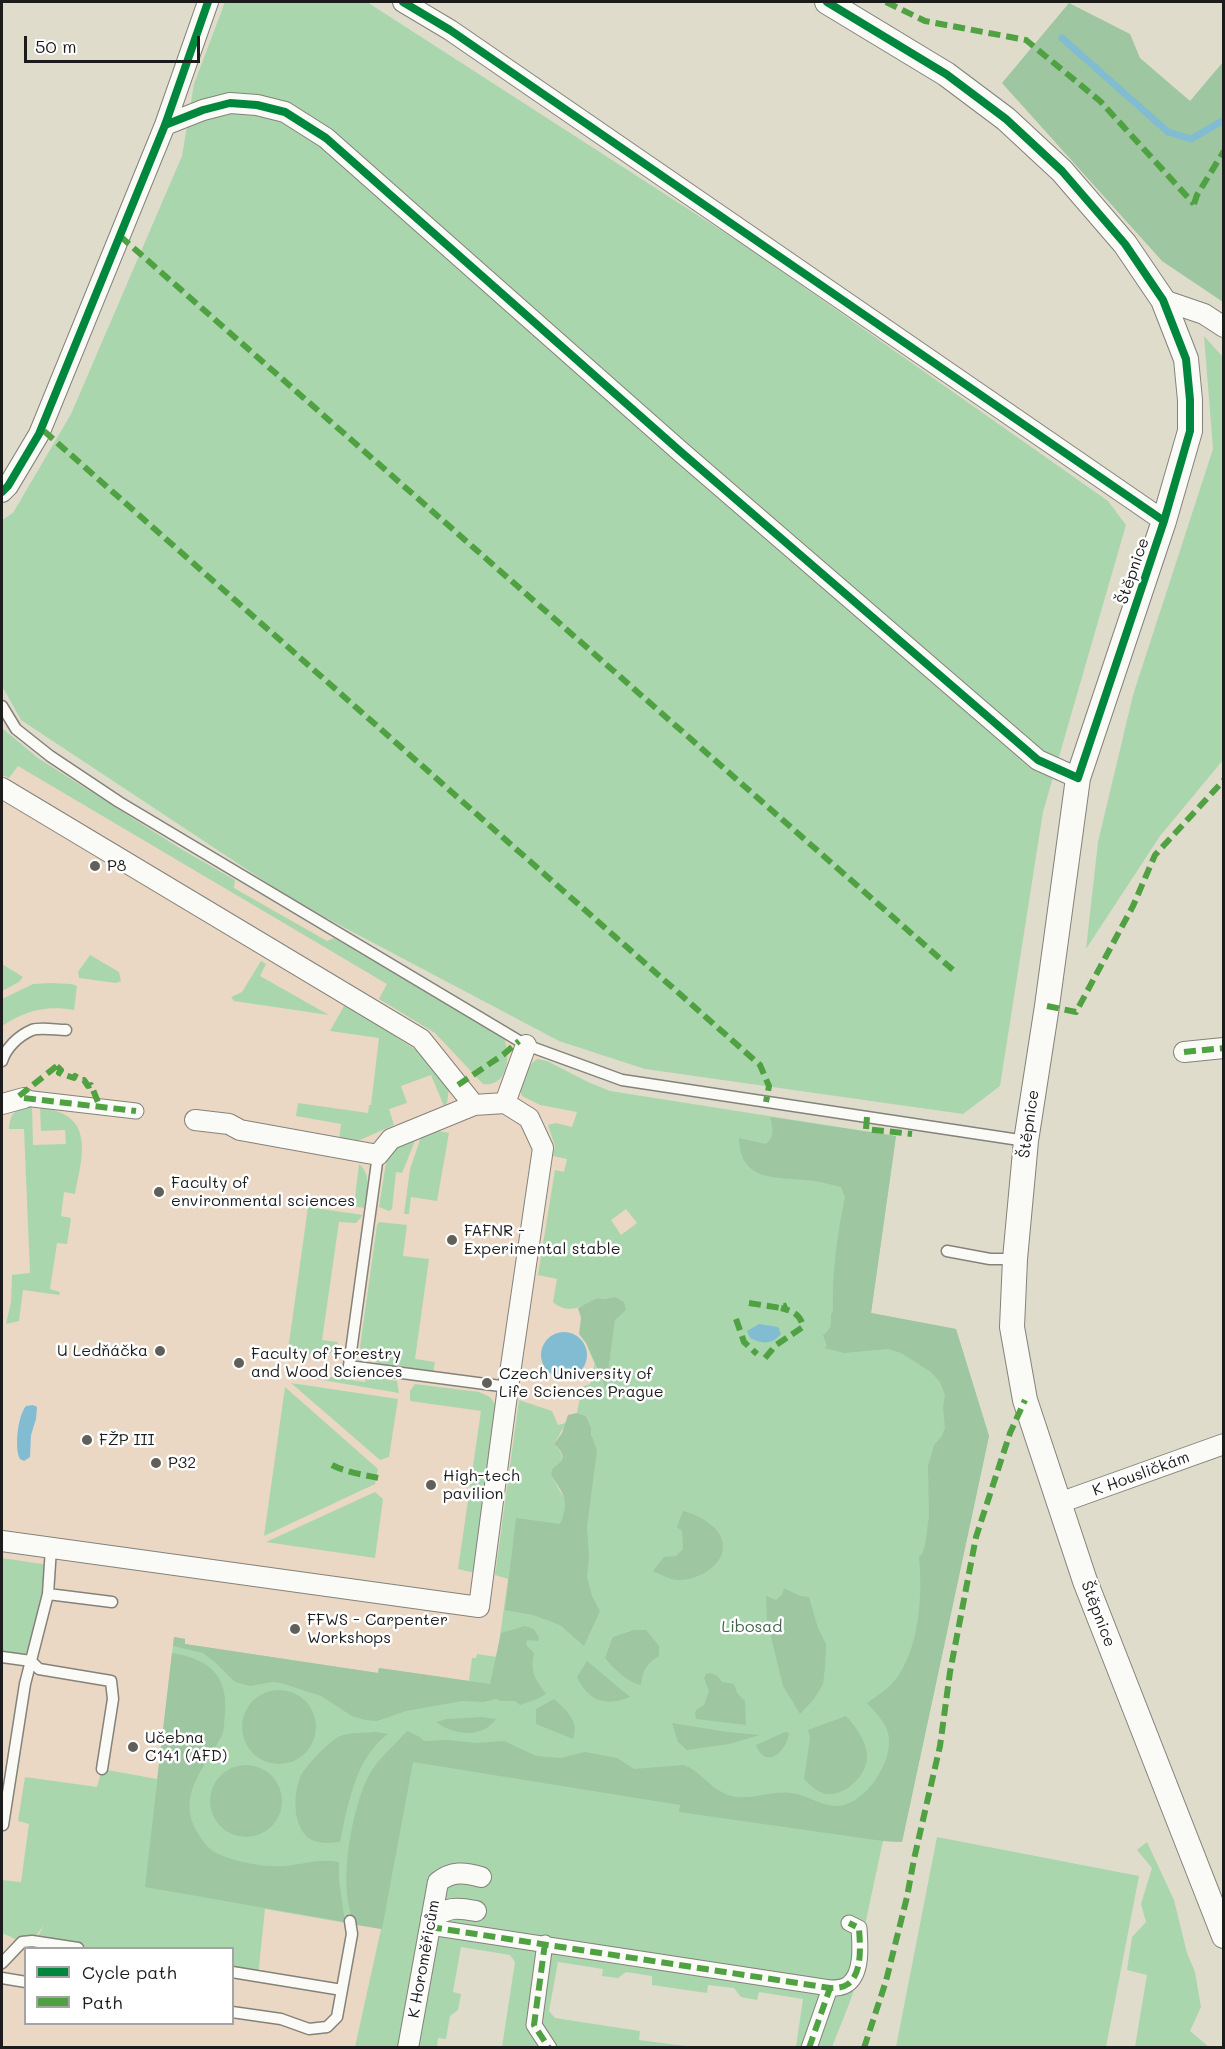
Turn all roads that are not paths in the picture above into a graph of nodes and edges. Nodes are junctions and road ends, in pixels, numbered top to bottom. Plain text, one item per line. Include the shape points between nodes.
1 (208, 2) edge
2 (404, 2) edge
3 (826, 2) edge
4 (165, 125) junction
5 (1163, 300) junction
6 (1224, 327) edge
7 (2, 492) edge
8 (1164, 521) junction
9 (2, 706) edge
10 (1078, 778) junction
11 (2, 788) edge
12 (66, 1030) dead end
13 (526, 1045) junction
14 (1224, 1048) edge
15 (1184, 1052) dead end
16 (2, 1061) edge
17 (24, 1098) joint
18 (505, 1102) junction
19 (2, 1104) edge
20 (474, 1105) junction
21 (136, 1111) dead end
22 (195, 1120) dead end
23 (1026, 1141) junction
24 (378, 1155) junction
25 (947, 1251) dead end
26 (1015, 1259) junction
27 (508, 1387) junction
28 (1224, 1444) edge
29 (1059, 1503) junction
30 (2, 1541) edge
31 (51, 1548) junction
32 (48, 1594) junction
33 (112, 1602) dead end
34 (2, 1656) edge
35 (31, 1661) junction
36 (102, 1769) dead end
37 (3, 1825) dead end
38 (481, 1877) dead end
39 (476, 1911) dead end
40 (350, 1921) dead end
41 (430, 1923) junction
42 (849, 1923) dead end
43 (1224, 1936) edge
44 (545, 1943) junction
45 (71, 1947) edge
46 (2, 1963) edge
47 (234, 1972) edge
48 (2, 1978) edge
49 (24, 1982) edge
50 (830, 1988) junction
51 (342, 1990) junction
52 (234, 2012) edge
53 (408, 2048) edge
54 (549, 2048) edge
55 (809, 2048) edge

1 - 4 street
2 - 8 street
3 - 5 street, Štěpnice via 946,74 1006,119 1076,187 1125,244
4 - 7 street via 39,434
4 - 10 street via 230,103 257,105 285,112 326,138 1038,760
5 - 6 street via 1204,314
5 - 8 street, Štěpnice via 1186,359 1190,400 1190,431
8 - 10 street, Štěpnice
9 - 13 lane via 16,729 119,802
10 - 23 street, Štěpnice
11 - 20 street via 421,1039
12 - 16 lane via 33,1029 6,1050
13 - 18 street
13 - 23 lane via 622,1080
14 - 15 street
17 - 19 street
17 - 21 street
18 - 20 street
18 - 27 street via 529,1118 543,1149
20 - 24 street via 391,1139
22 - 24 street
23 - 26 street, Štěpnice
24 - 27 lane via 349,1366
25 - 26 lane
26 - 29 street, Štěpnice via 1012,1327 1025,1400
27 - 31 street via 479,1607
28 - 29 street, K Housličkám
29 - 43 street, Štěpnice via 1093,1602
30 - 31 street
31 - 32 lane
32 - 33 lane
32 - 35 lane
34 - 35 lane
35 - 36 lane via 39,1669 111,1681 113,1699
35 - 37 lane
38 - 41 street, K Horoměřicům via 447,1874 438,1882
39 - 41 street via 446,1909
40 - 51 lane via 352,1934
41 - 44 street
41 - 53 street, K Horoměřicům
42 - 50 street via 859,1928 857,1969 851,1983
44 - 50 street
44 - 54 street via 534,2025
45 - 46 lane via 22,1942
47 - 51 lane
48 - 49 lane
50 - 55 street
51 - 52 lane via 337,2017 327,2027 309,2029 281,2019

